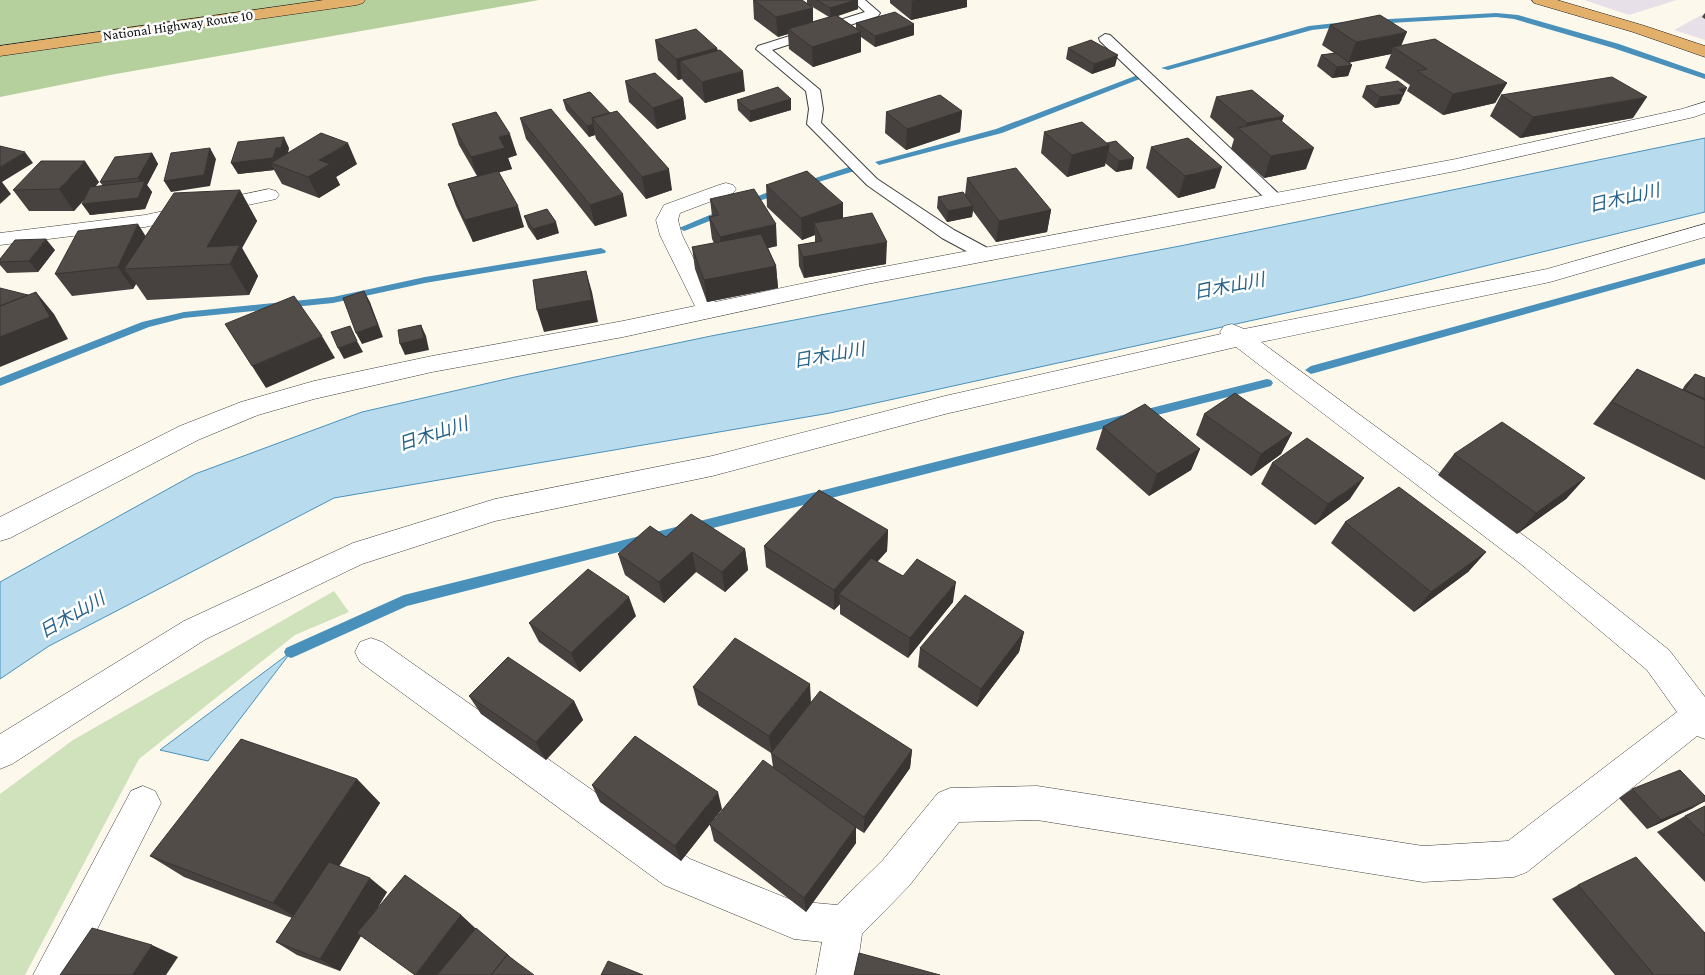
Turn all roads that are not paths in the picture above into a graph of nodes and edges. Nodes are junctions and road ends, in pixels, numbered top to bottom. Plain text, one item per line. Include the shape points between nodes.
1 (357, 0) edge
2 (858, 0) edge
3 (1540, 0) edge
4 (1105, 38) dead end
5 (0, 50) edge
6 (1705, 52) edge
7 (1705, 108) edge
8 (726, 189) dead end
9 (269, 195) dead end
10 (1275, 199) junction
11 (1705, 230) edge
12 (0, 238) edge
13 (987, 255) junction
14 (708, 310) junction
15 (1235, 335) junction
16 (0, 530) edge
17 (371, 652) dead end
18 (1702, 717) edge
19 (0, 752) edge
20 (143, 803) dead end
21 (844, 925) junction
22 (53, 975) edge
23 (836, 975) edge

1 - 5 highway, National Highway Route 10
2 - 13 lane via 874,13 763,49 812,90 816,109 814,124 872,182 948,234
3 - 6 highway
4 - 10 lane
7 - 10 street via 1456,165
8 - 14 street via 671,209 667,220 671,235
9 - 12 street via 144,221
10 - 13 street
11 - 15 street via 1550,275
13 - 14 street
14 - 16 street via 432,364 250,408 189,433
15 - 18 street via 1532,557 1658,660
15 - 19 street via 945,405 712,466 495,510 353,555 195,630
17 - 21 street via 677,872 794,920
18 - 21 street via 1514,858 1423,864 1037,803 950,805 896,873
20 - 22 street
21 - 23 street

